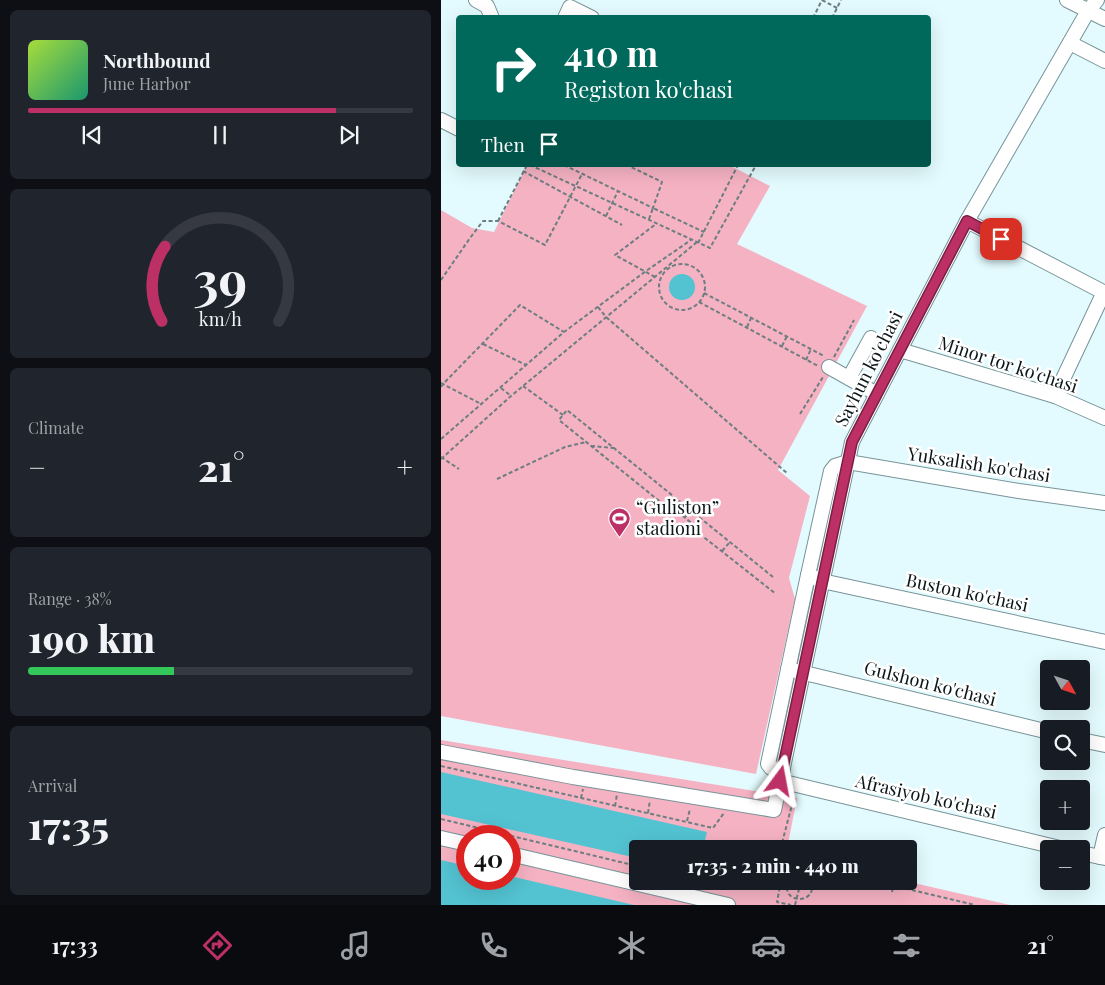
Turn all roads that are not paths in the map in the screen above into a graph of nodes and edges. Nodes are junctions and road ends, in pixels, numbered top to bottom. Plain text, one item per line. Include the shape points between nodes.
1 (476, 0) edge
2 (1067, 0) edge
3 (1092, 4) edge
4 (491, 15) edge
5 (566, 15) edge
6 (587, 15) edge
7 (1105, 19) edge
8 (1070, 43) junction
9 (1105, 61) edge
10 (441, 120) edge
11 (456, 128) edge
12 (967, 221) junction
13 (1104, 293) edge
14 (871, 338) dead end
15 (899, 350) junction
16 (825, 364) road end
17 (849, 378) junction
18 (877, 394) junction
19 (1055, 396) junction
20 (1105, 418) edge
21 (848, 462) junction
22 (1105, 503) edge
23 (808, 575) junction
24 (822, 581) junction
25 (1105, 642) edge
26 (788, 669) junction
27 (803, 673) junction
28 (1040, 730) edge
29 (1090, 742) edge
30 (1105, 745) edge
31 (441, 752) edge
32 (781, 776) junction
33 (1105, 835) edge
34 (441, 838) edge
35 (456, 841) edge
36 (1040, 843) edge
37 (521, 857) edge
38 (1102, 858) edge
39 (728, 905) edge

1 - 4 street via 487,6
2 - 3 street
3 - 7 street
3 - 8 street, Sayhun ko'chasi
5 - 6 street via 570,7
8 - 9 street
8 - 12 street, Sayhun ko'chasi
10 - 11 street
12 - 13 street
12 - 15 street, Sayhun ko'chasi
13 - 19 street
14 - 17 street
15 - 18 street, Sayhun ko'chasi
15 - 19 street, Minor tor ko'chasi
16 - 17 street
17 - 18 street
18 - 21 street, Sayhun ko'chasi via 852,442
19 - 20 street, Minor tor ko'chasi
21 - 22 street, Yuksalish ko'chasi
21 - 23 street via 835,466 831,472
21 - 24 street, Sayhun ko'chasi
23 - 24 street, Buston ko'chasi
23 - 26 street
24 - 25 street, Buston ko'chasi
24 - 27 street, Sayhun ko'chasi
26 - 27 street, Gulshon ko'chasi
26 - 32 street via 768,764
27 - 28 street, Gulshon ko'chasi
27 - 32 street, Sayhun ko'chasi
29 - 30 street
31 - 32 street, Sayhun ko'chasi via 774,810
32 - 36 street, Afrasiyob ko'chasi via 797,785
33 - 38 street
34 - 35 street
37 - 39 street

